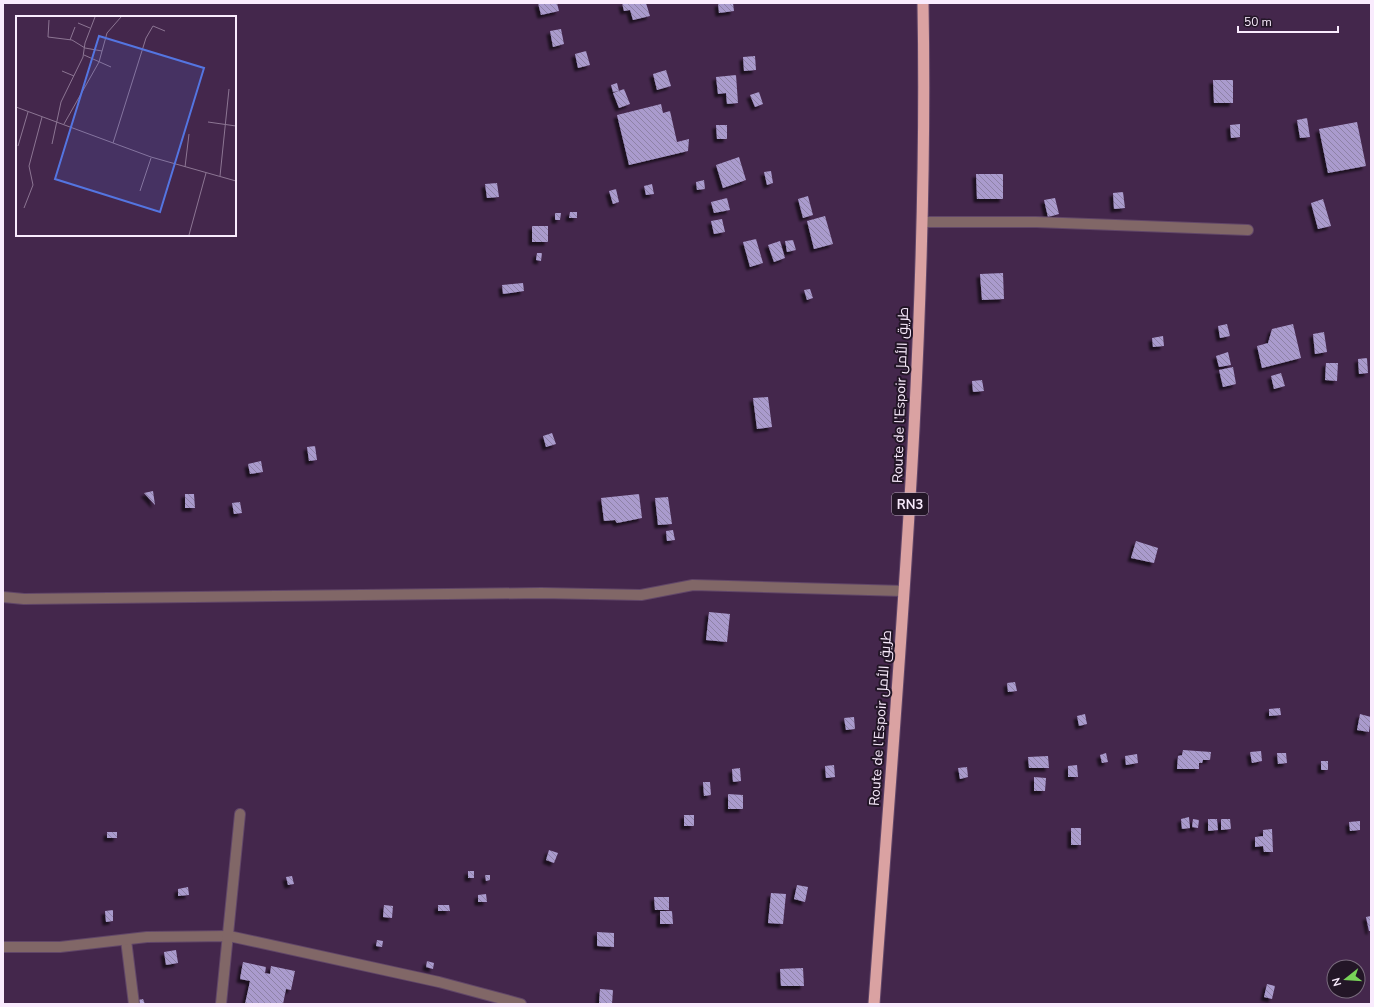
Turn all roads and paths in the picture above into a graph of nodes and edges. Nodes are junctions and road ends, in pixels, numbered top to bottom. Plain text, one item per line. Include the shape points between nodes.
1 (923, 3) edge
2 (922, 222) junction
3 (1248, 230) dead end
4 (904, 592) junction
5 (3, 597) edge
6 (240, 814) dead end
7 (229, 936) junction
8 (126, 940) junction
9 (3, 947) edge
10 (134, 1004) edge
11 (221, 1004) edge
12 (521, 1004) edge
13 (874, 1004) edge

1 - 2 highway, Route de l’Espoir طريق الأمل / RN3
2 - 3 street via 1036,222
2 - 4 highway, Route de l’Espoir طريق الأمل / RN3 via 912,469
4 - 5 street via 693,585 641,596 541,593 40,599
4 - 13 highway, Route de l’Espoir طريق الأمل / RN3
6 - 7 street
7 - 8 street via 147,937
7 - 11 street
7 - 12 street via 438,982
8 - 9 street via 60,947
8 - 10 street

